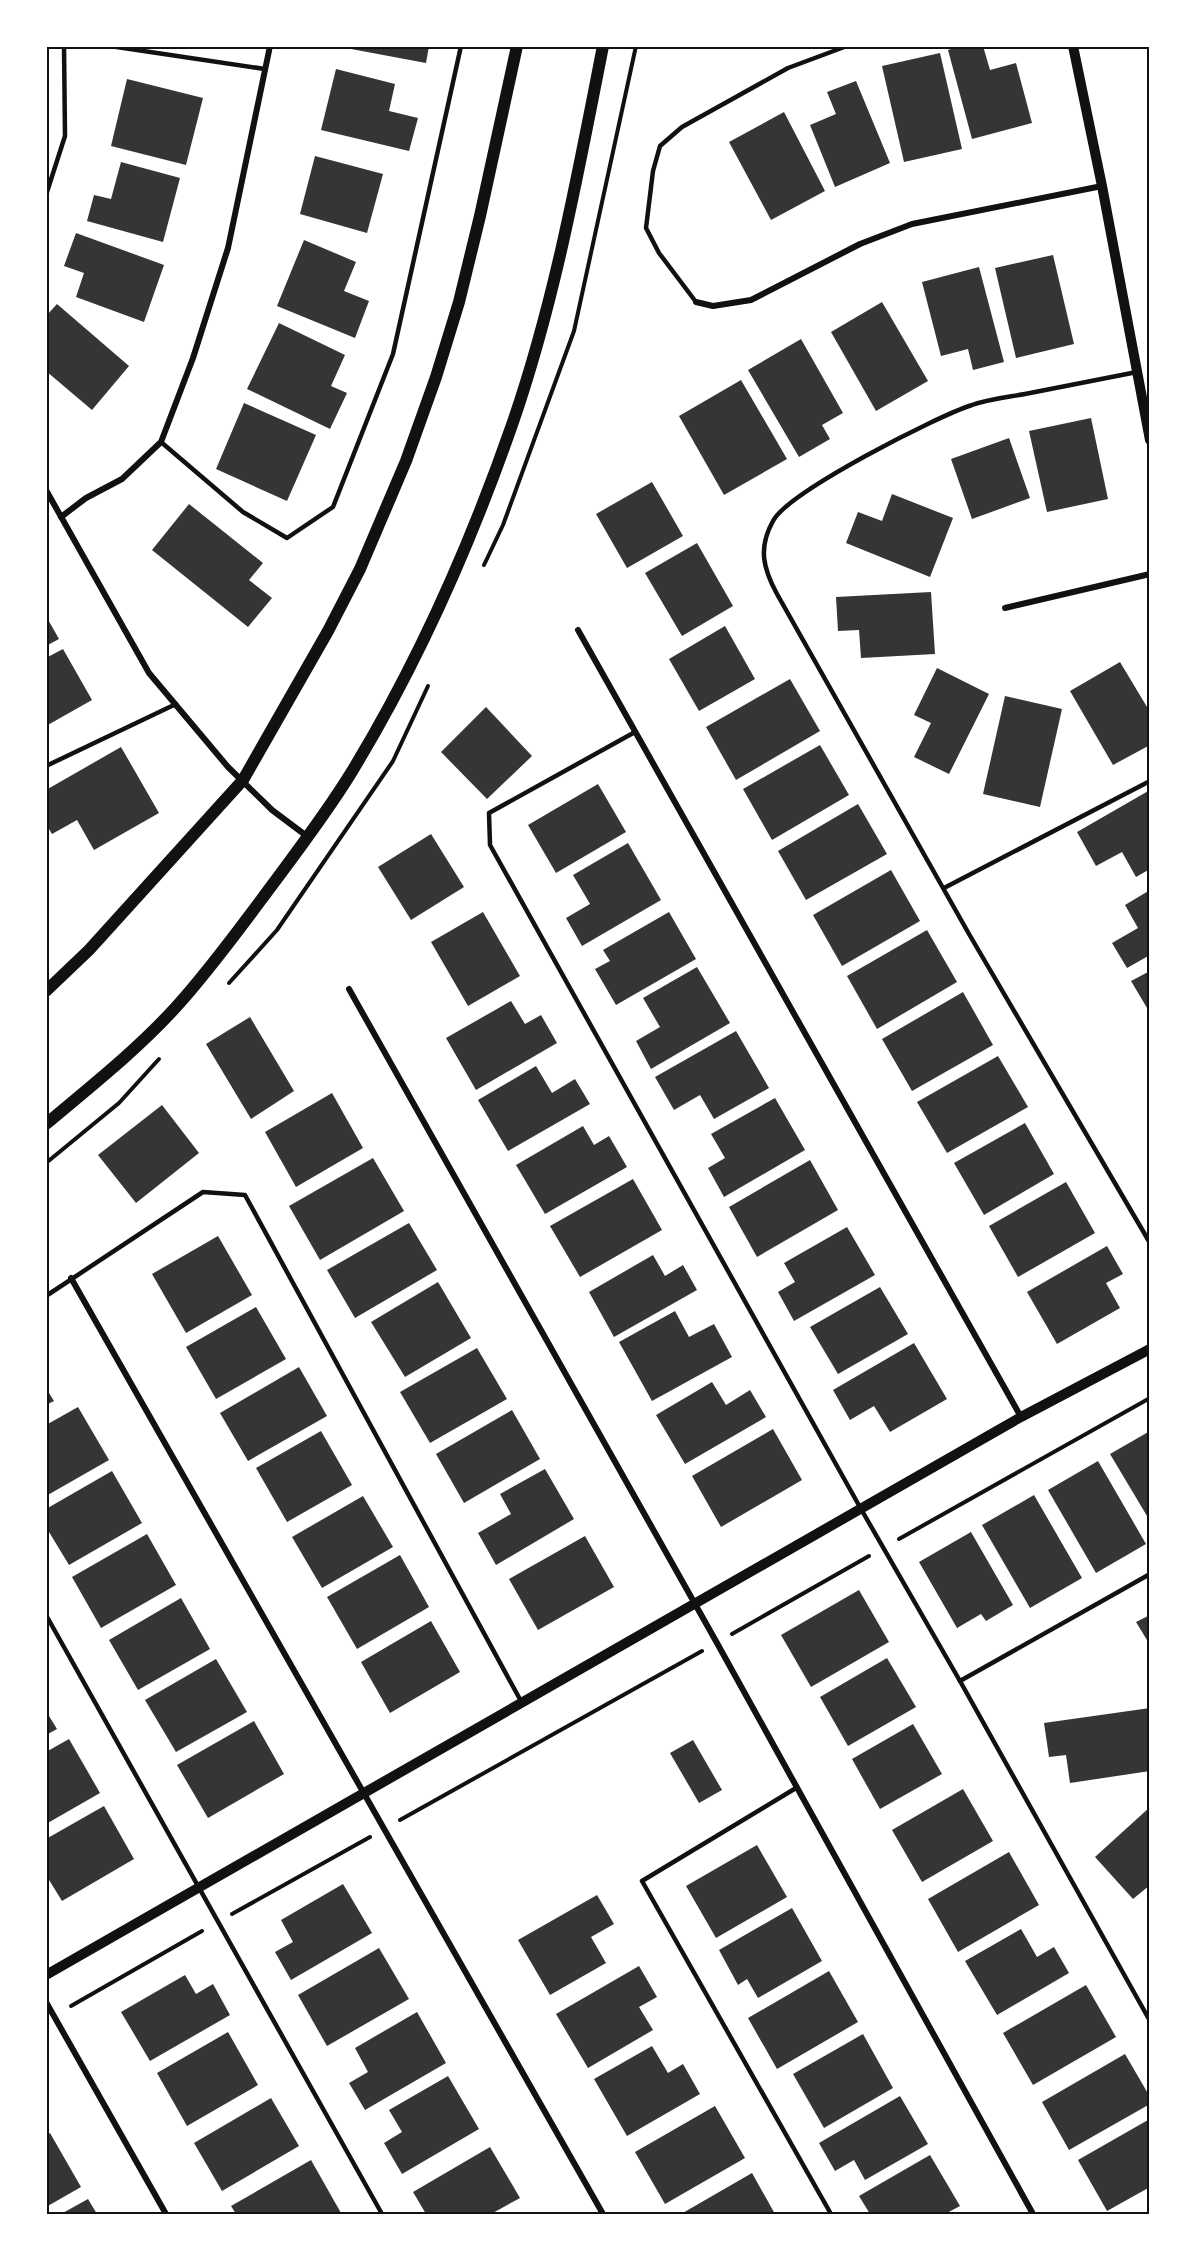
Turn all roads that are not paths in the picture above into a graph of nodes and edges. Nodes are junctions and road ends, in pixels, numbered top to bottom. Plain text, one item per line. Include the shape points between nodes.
1 (64, 46) edge
2 (110, 46) edge
3 (270, 46) edge
4 (461, 46) edge
5 (517, 46) edge
6 (603, 46) edge
7 (847, 46) edge
8 (1073, 46) edge
9 (265, 69) junction
10 (1102, 186) junction
11 (46, 195) edge
12 (696, 302) joint
13 (1137, 372) junction
14 (1149, 440) edge
15 (161, 442) junction
16 (46, 490) edge
17 (61, 517) junction
18 (1149, 574) edge
19 (1005, 608) dead end
20 (578, 630) dead end
21 (176, 704) junction
22 (635, 732) junction
23 (46, 766) edge
24 (243, 780) junction
25 (1149, 781) edge
26 (308, 837) junction
27 (945, 888) junction
28 (349, 989) dead end
29 (46, 991) edge
30 (46, 1124) edge
31 (1149, 1243) edge
32 (71, 1278) junction
33 (46, 1296) edge
34 (1149, 1348) edge
35 (1021, 1417) junction
36 (861, 1509) junction
37 (1149, 1574) edge
38 (695, 1605) junction
39 (46, 1615) edge
40 (960, 1681) junction
41 (522, 1703) junction
42 (796, 1788) junction
43 (364, 1793) junction
44 (200, 1888) junction
45 (46, 1975) edge
46 (46, 2002) edge
47 (1149, 2021) edge
48 (166, 2214) edge
49 (382, 2214) edge
50 (603, 2214) edge
51 (831, 2214) edge
52 (1033, 2214) edge

1 - 11 lane via 65,135
2 - 9 lane
3 - 9 street
4 - 15 lane via 393,354 333,507 287,538 243,512
5 - 24 main road via 459,302 405,461 360,569
6 - 26 main road via 573,203 513,422 459,564 417,652 351,772
7 - 12 lane via 788,68 682,127 660,146 646,228 659,253
8 - 10 street
9 - 15 street via 228,248
10 - 12 street via 912,224 860,244 751,300 712,306
10 - 13 street
13 - 14 street
13 - 27 lane via 974,404 943,416 800,496 780,511 769,529 763,562 769,580
15 - 17 street via 122,479
16 - 17 street
17 - 21 street via 149,673
18 - 19 street
20 - 22 street
21 - 23 lane
21 - 24 street
22 - 35 street
22 - 36 lane via 489,813 490,845
24 - 26 street via 272,810
24 - 29 main road via 90,950
25 - 27 lane
26 - 30 main road via 176,1008 129,1054
27 - 31 lane
28 - 38 street
32 - 33 lane
32 - 41 lane via 202,1192 245,1195
32 - 43 street
34 - 35 street
35 - 36 street
36 - 38 street
36 - 40 lane
37 - 40 lane
38 - 41 street
38 - 42 street
39 - 44 lane
40 - 47 lane
41 - 43 street
42 - 51 lane via 642,1881
42 - 52 street
43 - 44 street
43 - 50 street
44 - 45 street
44 - 49 lane
46 - 48 street

